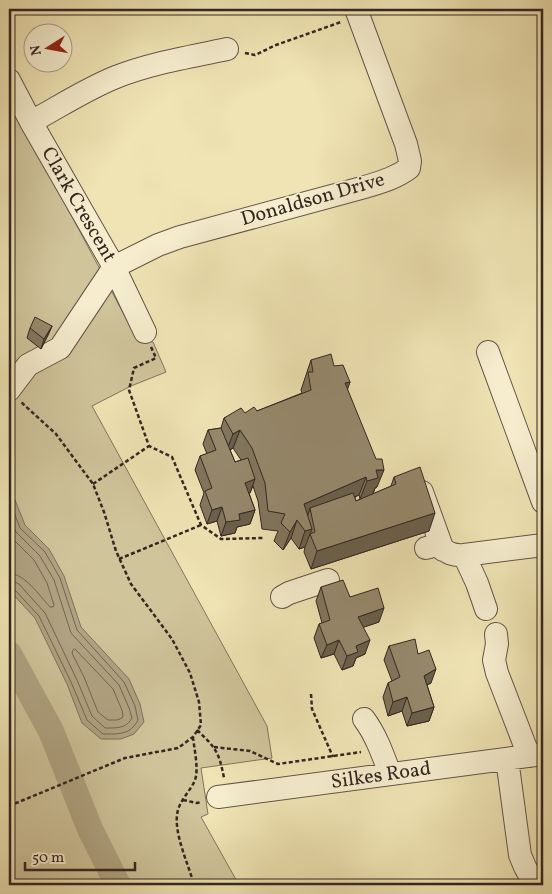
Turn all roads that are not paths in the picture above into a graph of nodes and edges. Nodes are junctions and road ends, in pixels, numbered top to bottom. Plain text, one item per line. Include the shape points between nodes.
1 (357, 12) edge
2 (227, 49) road end
3 (9, 80) edge
4 (31, 122) junction
5 (114, 267) junction
6 (144, 332) road end
7 (488, 352) dead end
8 (12, 394) edge
9 (419, 482) edge
10 (543, 502) edge
11 (543, 545) edge
12 (444, 551) junction
13 (328, 580) dead end
14 (282, 597) dead end
15 (486, 609) dead end
16 (496, 634) dead end
17 (364, 719) dead end
18 (526, 756) edge
19 (390, 774) junction
20 (223, 797) road end
21 (536, 885) edge

1 - 5 street, Donaldson Drive via 406,144 409,168 388,180 365,187 180,236
2 - 4 street via 115,77
3 - 4 street, Clark Crescent
4 - 5 street, Clark Crescent
5 - 6 street, Clark Crescent
5 - 8 street via 60,348 28,365
7 - 10 street
9 - 12 street
11 - 12 street
12 - 15 street via 477,584
13 - 14 street
16 - 18 street via 494,660 497,673
17 - 19 street via 381,749
18 - 19 street, Silkes Road
18 - 21 street via 520,855
19 - 20 street, Silkes Road

